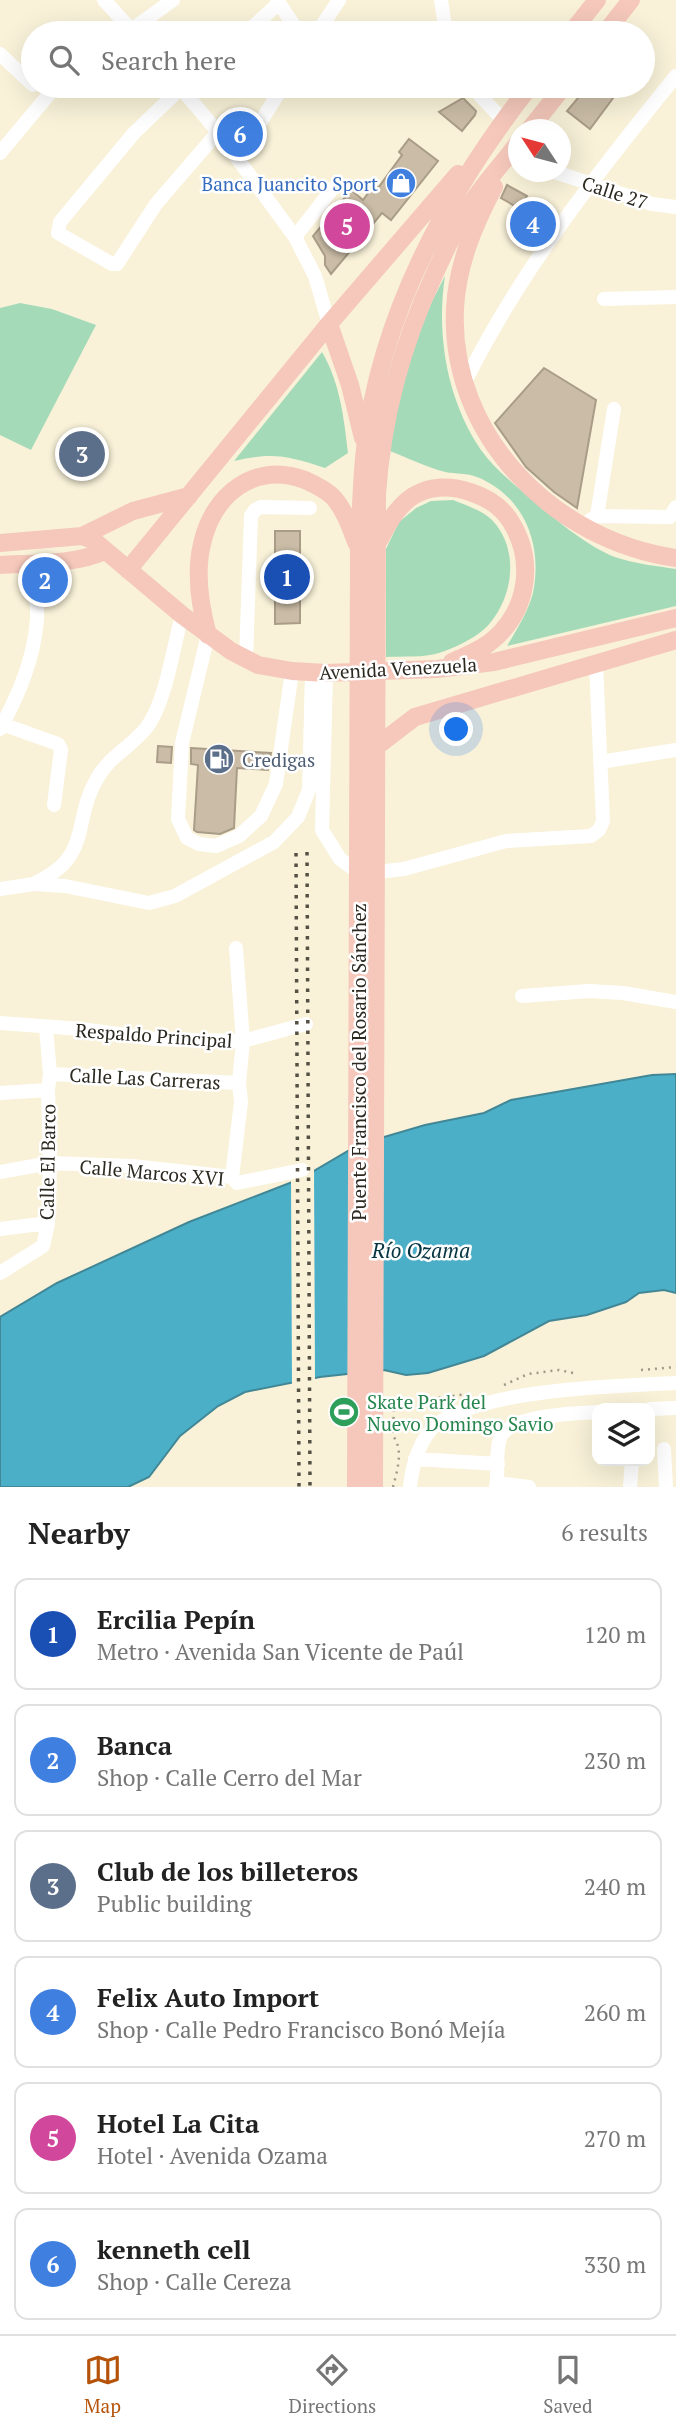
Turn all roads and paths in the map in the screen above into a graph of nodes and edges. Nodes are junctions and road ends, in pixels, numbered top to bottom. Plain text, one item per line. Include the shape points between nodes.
1 (104, 0) edge
2 (173, 0) edge
3 (340, 0) edge
4 (441, 0) edge
5 (597, 0) edge
6 (631, 0) edge
7 (278, 1) edge
8 (122, 21) edge
9 (146, 21) edge
10 (258, 21) edge
11 (291, 21) edge
12 (325, 21) edge
13 (444, 21) edge
14 (580, 21) edge
15 (614, 21) edge
16 (0, 54) edge
17 (21, 73) edge
18 (676, 76) edge
19 (44, 98) edge
20 (169, 98) edge
21 (189, 98) edge
22 (276, 98) edge
23 (482, 98) edge
24 (520, 98) edge
25 (554, 98) edge
26 (538, 119) edge
27 (503, 120) junction
28 (218, 132) junction
29 (0, 153) edge
30 (508, 157) edge
31 (238, 158) junction
32 (508, 166) edge
33 (571, 178) edge
34 (589, 184) junction
35 (333, 188) dead end
36 (676, 207) edge
37 (295, 237) junction
38 (676, 297) edge
39 (604, 299) dead end
40 (329, 324) junction
41 (466, 382) junction
42 (614, 409) dead end
43 (365, 448) junction
44 (189, 496) junction
45 (310, 508) dead end
46 (674, 516) edge
47 (589, 521) junction
48 (82, 536) junction
49 (378, 542) junction
50 (0, 543) edge
51 (359, 550) junction
52 (105, 551) junction
53 (676, 558) edge
54 (32, 563) junction
55 (0, 565) edge
56 (128, 570) junction
57 (359, 584) junction
58 (378, 587) junction
59 (181, 615) junction
60 (676, 618) edge
61 (208, 635) junction
62 (368, 639) junction
63 (676, 640) edge
64 (246, 659) junction
65 (596, 664) junction
66 (437, 669) junction
67 (292, 671) junction
68 (319, 673) junction
69 (1, 726) edge
70 (377, 746) junction
71 (676, 750) edge
72 (600, 762) junction
73 (54, 805) dead end
74 (34, 884) junction
75 (0, 888) edge
76 (236, 948) dead end
77 (522, 996) dead end
78 (676, 1002) edge
79 (0, 1023) edge
80 (306, 1024) dead end
81 (46, 1027) junction
82 (243, 1041) junction
83 (50, 1074) junction
84 (240, 1083) junction
85 (48, 1090) junction
86 (0, 1093) edge
87 (50, 1163) junction
88 (302, 1170) dead end
89 (0, 1172) edge
90 (232, 1177) junction
91 (48, 1223) junction
92 (0, 1229) edge
93 (0, 1273) edge
94 (676, 1383) edge
95 (394, 1401) dead end
96 (676, 1408) edge
97 (655, 1409) edge
98 (592, 1413) edge
99 (664, 1449) dead end
100 (415, 1459) junction
101 (498, 1464) junction
102 (632, 1466) edge
103 (496, 1485) edge
104 (356, 1487) edge
105 (374, 1487) edge
106 (393, 1487) edge
107 (410, 1487) edge
108 (529, 1487) edge
109 (630, 1487) edge
110 (666, 1487) edge

1 - 8 street
2 - 9 street
3 - 12 street
4 - 13 street
5 - 14 main road
6 - 15 main road
7 - 10 street
7 - 11 street
16 - 17 street
18 - 34 street
19 - 29 street
20 - 28 street via 134,132 60,222 58,233 117,264 156,204
21 - 28 street
22 - 31 street
23 - 27 street
24 - 27 main road
25 - 26 main road
27 - 40 main road
27 - 43 main road via 460,187 409,286 387,344
28 - 31 street
30 - 49 main road via 470,205 445,250 403,351 380,454
31 - 37 street
32 - 41 main road via 468,243 460,273 455,309
33 - 34 street, Calle 27
34 - 36 street, Calle 27
34 - 41 street via 487,338
35 - 37 street
37 - 40 street via 314,276
38 - 39 street
40 - 43 main road
40 - 44 main road
41 - 47 main road via 474,410 511,469 536,494
42 - 47 street
43 - 51 main road
44 - 48 main road via 133,511
44 - 56 main road
45 - 64 street via 261,507 251,516
46 - 47 street
47 - 53 main road via 629,548
48 - 50 main road
48 - 52 main road, Avenida Venezuela
49 - 58 main road
49 - 66 main road via 407,501 436,488 486,499 511,522 525,567 522,601 496,638
51 - 57 main road
51 - 61 main road via 343,510 314,484 282,473 246,481 220,506 201,544 199,584
52 - 54 main road via 68,561
52 - 56 main road, Avenida Venezuela
54 - 55 main road
54 - 69 street via 37,617 31,660
56 - 59 main road, Avenida Venezuela
57 - 58 main road
57 - 62 main road
58 - 62 main road
59 - 61 main road, Avenida Venezuela
59 - 74 street via 155,714 97,777 71,855 56,872
60 - 66 main road, Avenida Venezuela via 494,662
61 - 64 main road, Avenida Venezuela
61 - 67 street via 182,743 178,807 183,831 199,844 216,846 239,835 261,816 275,784
62 - 70 main road, Puente Francisco del Rosario Sánchez
62 - 104 main road, Puente Francisco del Rosario Sánchez
63 - 65 main road
64 - 67 main road, Avenida Venezuela
65 - 70 main road via 415,717
65 - 72 street
66 - 68 main road, Avenida Venezuela
67 - 68 main road, Avenida Venezuela
68 - 72 street via 323,830 340,859 352,868 377,872 404,869 506,841 591,836 603,821
68 - 74 street via 309,790 298,817 274,842 175,896 149,902
69 - 73 street via 58,744
70 - 105 main road, Puente Francisco del Rosario Sánchez
71 - 72 street
74 - 75 street
76 - 82 street
77 - 78 street via 589,990
79 - 81 street, Respaldo Principal
80 - 82 street, Respaldo Principal
81 - 82 street, Respaldo Principal
81 - 83 street, Calle El Barco
82 - 84 street
83 - 84 street, Calle Las Carreras
83 - 85 street, Calle El Barco
84 - 90 street
85 - 86 street
85 - 87 street, Calle El Barco
87 - 89 street, Calle Marcos XVI
87 - 90 street, Calle Marcos XVI
87 - 91 street, Calle El Barco
88 - 90 street, Calle Marcos XVI via 237,1183
91 - 92 street
91 - 93 street, Calle El Barco via 43,1247
94 - 100 street via 532,1394 468,1408 436,1424
95 - 106 path via 393,1436 399,1459
96 - 97 street
98 - 101 street via 519,1422 501,1436
99 - 110 street
100 - 101 street
100 - 107 street
101 - 103 street
102 - 109 street
103 - 108 street

